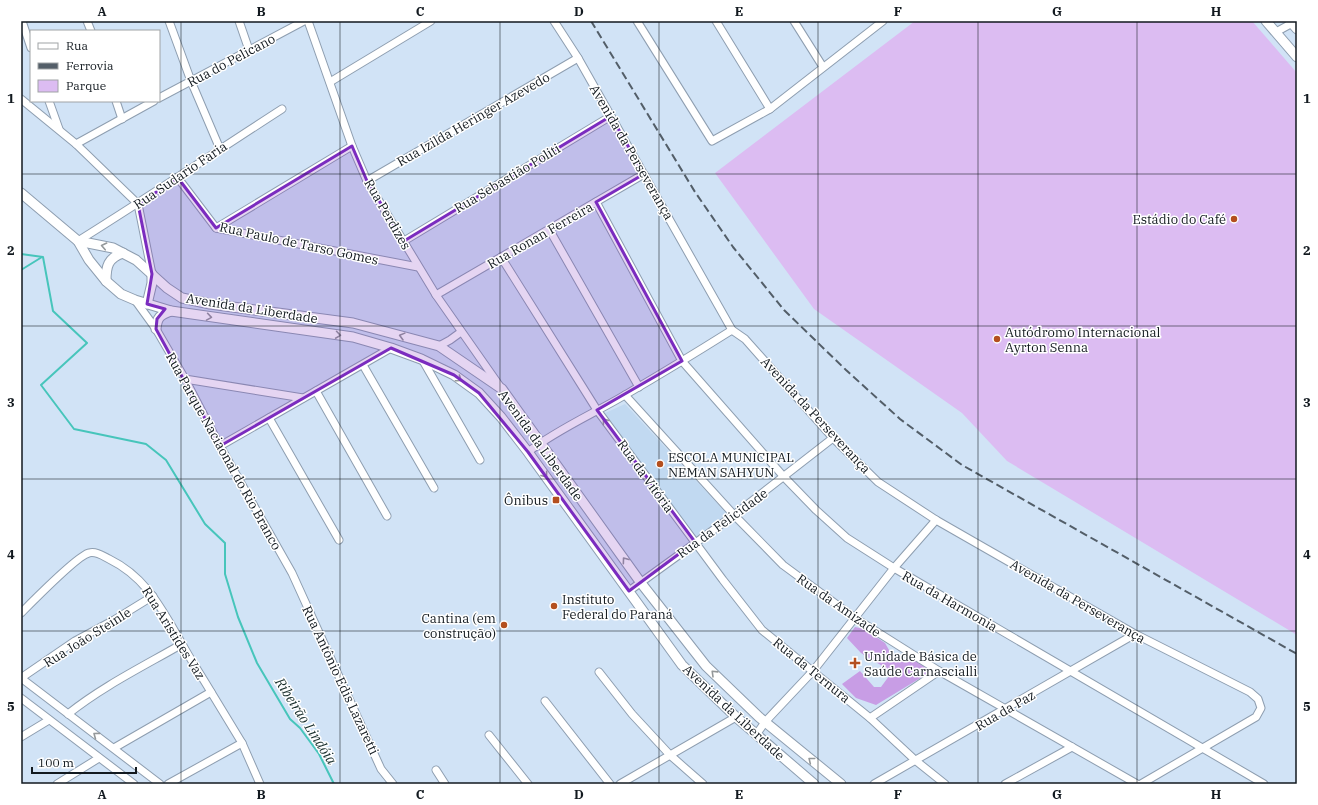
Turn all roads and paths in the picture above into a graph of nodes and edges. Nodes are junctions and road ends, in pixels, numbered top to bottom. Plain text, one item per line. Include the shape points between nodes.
1 (22, 21) edge
2 (169, 21) edge
3 (239, 21) edge
4 (304, 21) edge
5 (308, 21) edge
6 (431, 21) edge
7 (554, 21) edge
8 (637, 21) edge
9 (716, 21) edge
10 (794, 21) edge
11 (882, 21) edge
12 (1266, 21) edge
13 (874, 24) edge
14 (1294, 24) edge
15 (1276, 32) junction
16 (30, 45) edge
17 (249, 50) junction
18 (1297, 57) edge
19 (578, 58) junction
20 (823, 67) junction
21 (191, 81) junction
22 (330, 82) junction
23 (160, 97) edge
24 (26, 101) edge
25 (49, 102) edge
26 (116, 102) edge
27 (152, 102) edge
28 (282, 109) dead end
29 (770, 109) junction
30 (611, 116) junction
31 (122, 119) junction
32 (59, 130) junction
33 (76, 144) junction
34 (352, 146) junction
35 (220, 148) junction
36 (644, 174) junction
37 (178, 178) junction
38 (367, 181) junction
39 (21, 193) edge
40 (596, 202) junction
41 (138, 204) junction
42 (216, 228) junction
43 (549, 229) junction
44 (78, 241) junction
45 (404, 241) junction
46 (123, 253) junction
47 (501, 257) junction
48 (418, 267) junction
49 (152, 274) junction
50 (106, 281) junction
51 (436, 295) junction
52 (135, 300) junction
53 (147, 304) junction
54 (171, 311) junction
55 (156, 329) junction
56 (732, 330) junction
57 (461, 332) junction
58 (439, 346) junction
59 (391, 348) junction
60 (421, 359) junction
61 (682, 361) junction
62 (363, 365) junction
63 (186, 379) junction
64 (639, 387) junction
65 (502, 389) junction
66 (316, 391) junction
67 (625, 396) junction
68 (302, 398) junction
69 (597, 410) junction
70 (269, 418) junction
71 (833, 438) junction
72 (540, 443) junction
73 (220, 446) junction
74 (528, 452) junction
75 (480, 460) dead end
76 (784, 477) junction
77 (434, 488) dead end
78 (734, 515) junction
79 (387, 516) dead end
80 (936, 520) junction
81 (339, 540) dead end
82 (695, 542) junction
83 (894, 568) junction
84 (292, 573) joint
85 (641, 583) junction
86 (629, 591) junction
87 (153, 596) junction
88 (21, 613) edge
89 (854, 618) junction
90 (1135, 634) junction
91 (182, 644) junction
92 (813, 671) junction
93 (939, 671) junction
94 (599, 672) dead end
95 (1070, 672) junction
96 (21, 678) edge
97 (211, 692) junction
98 (21, 698) edge
99 (545, 701) dead end
100 (1006, 709) junction
101 (68, 714) junction
102 (736, 717) junction
103 (870, 718) junction
104 (49, 720) junction
105 (764, 722) junction
106 (489, 735) dead end
107 (756, 735) junction
108 (21, 737) edge
109 (242, 743) junction
110 (1072, 747) junction
111 (114, 748) junction
112 (1203, 748) junction
113 (670, 755) junction
114 (99, 758) junction
115 (915, 760) junction
116 (436, 770) dead end
117 (57, 784) edge
118 (134, 784) edge
119 (160, 784) edge
120 (168, 784) edge
121 (260, 784) edge
122 (393, 784) edge
123 (445, 784) edge
124 (528, 784) edge
125 (610, 784) edge
126 (620, 784) edge
127 (703, 784) edge
128 (814, 784) edge
129 (841, 784) edge
130 (874, 784) edge
131 (945, 784) edge
132 (1005, 784) edge
133 (1137, 784) edge
134 (1141, 784) edge
135 (1264, 784) edge

1 - 16 street
2 - 21 street
3 - 17 street
4 - 17 street, Rua do Pelicano
5 - 22 street, Rua Perdizes
6 - 22 street
7 - 19 street, Avenida da Perseverança
8 - 29 street via 712,141
9 - 29 street
10 - 20 street
11 - 13 street
12 - 15 street
13 - 20 street
14 - 15 street
15 - 18 street
17 - 21 street, Rua do Pelicano
19 - 30 street, Avenida da Perseverança
19 - 38 street, Rua Izilda Heringer Azevedo
20 - 29 street
21 - 23 street, Rua do Pelicano
21 - 35 street
22 - 34 street, Rua Perdizes
24 - 32 street
25 - 32 street
26 - 31 street
27 - 31 street
28 - 35 street, Rua Sudario Faria
30 - 36 street, Avenida da Perseverança
30 - 45 street, Rua Sebastião Politi
31 - 33 street
32 - 33 street
33 - 41 street
34 - 38 street, Rua Perdizes
34 - 42 street
35 - 37 street, Rua Sudario Faria
36 - 40 street, Rua Ronan Ferreira
36 - 56 street, Avenida da Perseverança
37 - 41 street, Rua Sudario Faria
37 - 42 street, Rua Paulo de Tarso Gomes
38 - 45 street, Rua Perdizes
39 - 44 street
40 - 43 street, Rua Ronan Ferreira
40 - 61 street, Rua da Harmonia
41 - 44 street, Rua Sudario Faria
41 - 49 street
42 - 48 street, Rua Paulo de Tarso Gomes
43 - 47 street, Rua Ronan Ferreira
43 - 64 street
46 -> 44 street, Avenida da Liberdade via 113,248
44 - 50 street
45 - 48 street, Rua Perdizes
46 - 49 street, Avenida da Liberdade
46 - 50 street via 115,256 108,265
47 - 51 street, Rua Ronan Ferreira
47 - 69 street, Rua da Vitória
48 - 51 street, Rua Perdizes
49 - 53 street
58 -> 49 street, Avenida da Liberdade via 353,323 182,298
50 - 52 street via 121,294
51 - 57 street, Rua Perdizes
52 - 53 street
52 - 55 street, Rua Parque Naciaonal do Rio Branco
53 - 54 street, Avenida da Liberdade
53 - 55 street, Rua Parque Naciaonal do Rio Branco
54 - 55 street via 161,314 157,319
54 -> 59 street, Avenida da Liberdade via 352,337
55 - 63 street, Rua Parque Naciaonal do Rio Branco
56 - 61 street
56 - 71 street, Avenida da Perseverança via 745,339
57 - 58 street
57 - 65 street, Rua Perdizes
58 - 65 street, Avenida da Liberdade
59 - 60 street, Avenida da Liberdade
59 - 62 street
60 -> 74 street, Avenida da Liberdade via 454,375 479,393
60 - 75 street
61 - 64 street
61 - 76 street, Rua da Harmonia
62 - 66 street
62 - 77 street
63 - 68 street
63 - 73 street, Rua Parque Naciaonal do Rio Branco
64 - 67 street
65 - 72 street, Avenida da Liberdade
66 - 68 street
66 - 79 street
67 - 69 street
67 - 78 street, Rua da Amizade
68 - 70 street
69 - 72 street
82 -> 69 street, Rua da Vitória
70 - 73 street
70 - 81 street
71 - 76 street, Rua da Felicidade
71 - 80 street, Avenida da Perseverança via 878,482
72 - 74 street
85 -> 72 street, Avenida da Liberdade
73 - 84 street, Rua Parque Naciaonal do Rio Branco
74 -> 86 street, Avenida da Liberdade
76 - 78 street, Rua da Felicidade
76 - 83 street, Rua da Harmonia via 848,538
78 - 82 street, Rua da Felicidade
78 - 89 street, Rua da Amizade via 783,565
80 - 83 street
80 - 90 street, Avenida da Perseverança
82 - 85 street, Rua da Felicidade
82 - 92 street, Rua da Ternura via 762,630
83 - 89 street
83 - 95 street, Rua da Harmonia
84 - 122 street, Rua Antônio Edis Lazaretti via 382,769
85 - 86 street, Rua da Felicidade
105 -> 85 street, Avenida da Liberdade via 706,666
86 - 102 street, Avenida da Liberdade via 682,665
87 - 88 street, Rua Aristides Vaz via 124,566 98,553 88,553 75,561
87 - 91 street, Rua Aristides Vaz
87 - 96 street, Rua João Steinle via 74,641
89 - 92 street
89 - 93 street, Rua da Amizade
90 - 95 street, Rua da Paz
90 - 112 street, Avenida da Perseverança via 1250,692 1258,699 1261,708 1256,717
91 - 97 street, Rua Aristides Vaz
91 - 101 street
92 - 103 street, Rua da Ternura
92 - 105 street
93 - 100 street, Rua da Amizade
93 - 103 street
94 - 113 street via 632,714
95 - 100 street, Rua da Paz
95 - 112 street, Rua da Harmonia
96 - 101 street
97 - 109 street, Rua Aristides Vaz
97 - 111 street
98 - 104 street
99 - 125 street
100 - 110 street, Rua da Amizade
100 - 115 street, Rua da Paz
111 -> 101 street
102 - 107 street, Avenida da Liberdade
102 - 113 street
103 - 115 street, Rua da Ternura
104 - 108 street
104 - 114 street
105 - 107 street
129 -> 105 street, Avenida da Liberdade
106 - 124 street
107 - 128 street, Avenida da Liberdade
109 - 120 street
109 - 121 street, Rua Aristides Vaz
110 - 132 street
110 - 133 street, Rua da Amizade
111 - 119 street
112 - 134 street
112 - 135 street, Rua da Harmonia
113 - 126 street
113 - 127 street
114 - 117 street
114 - 118 street
115 - 130 street, Rua da Paz
115 - 131 street, Rua da Ternura
116 - 123 street

